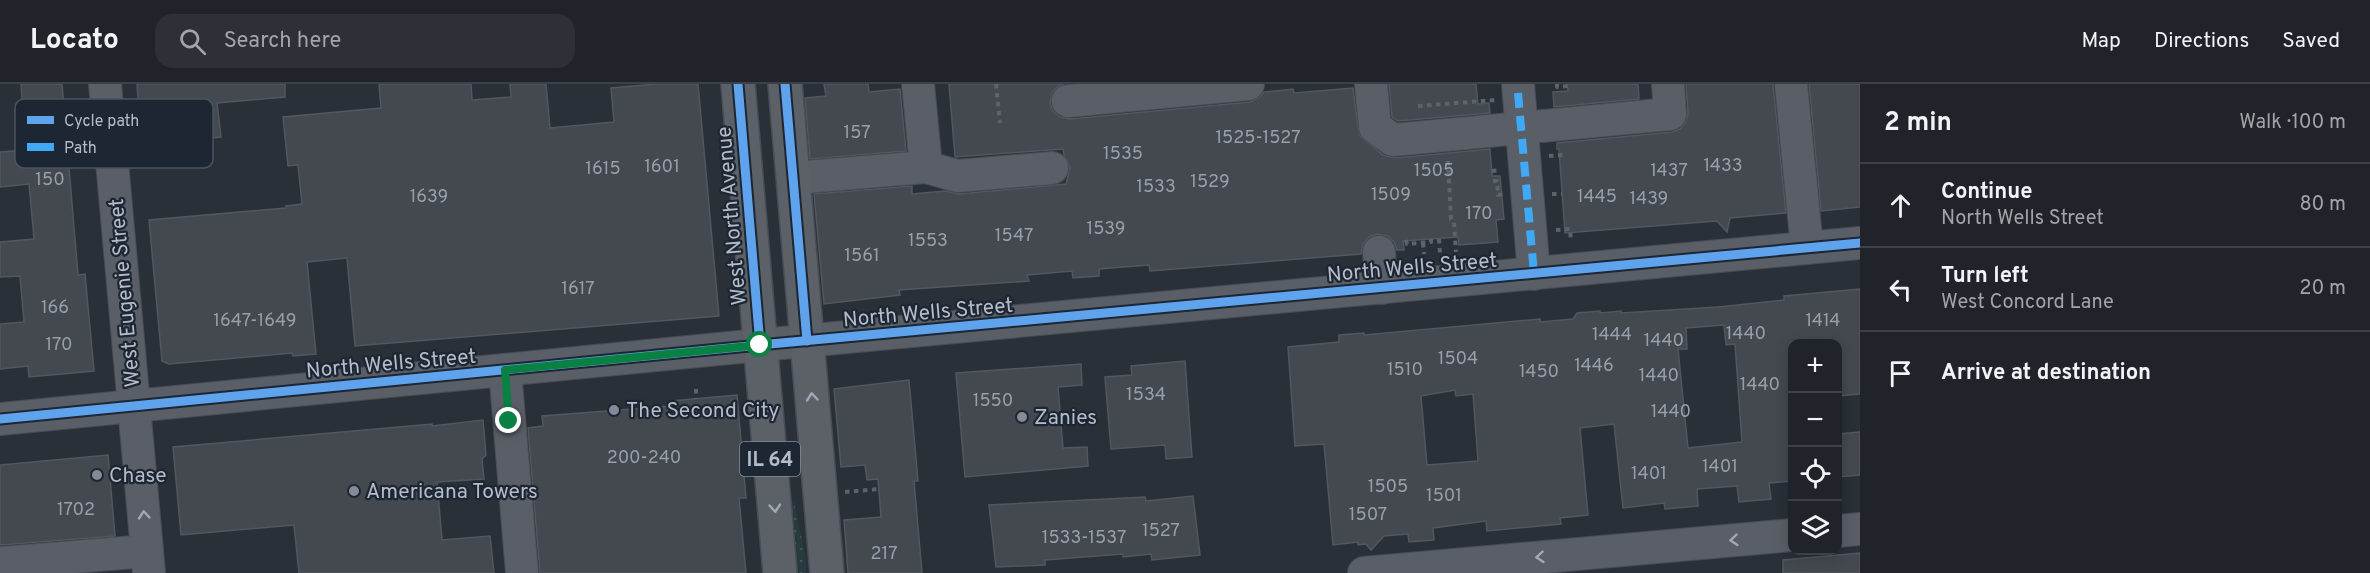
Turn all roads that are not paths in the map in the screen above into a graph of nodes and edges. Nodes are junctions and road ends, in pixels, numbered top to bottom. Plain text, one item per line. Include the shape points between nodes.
1 (105, 84) edge
2 (738, 84) edge
3 (786, 84) edge
4 (918, 84) edge
5 (1248, 84) edge
6 (1371, 84) edge
7 (1668, 84) edge
8 (1791, 84) edge
9 (1510, 92) edge
10 (106, 99) edge
11 (1068, 101) dead end
12 (1521, 128) junction
13 (926, 167) junction
14 (113, 168) edge
15 (1052, 168) dead end
16 (793, 178) junction
17 (1860, 243) edge
18 (1409, 247) road end
19 (1807, 248) junction
20 (1534, 273) junction
21 (1390, 287) junction
22 (807, 341) junction
23 (760, 345) junction
24 (505, 370) junction
25 (134, 406) junction
26 (0, 419) edge
27 (1860, 529) edge
28 (1842, 531) edge
29 (1788, 535) edge
30 (148, 562) edge
31 (0, 563) edge
32 (522, 573) edge
33 (780, 573) edge
34 (827, 573) edge
35 (1364, 573) edge

1 - 10 street, West Eugenie Street
2 - 23 main road, West North Avenue / IL 64
3 - 16 main road, IL 64
4 - 13 street
5 - 11 street
6 - 12 street via 1375,127 1393,140
7 - 12 street via 1670,114
8 - 19 street
9 - 12 street
12 - 20 street
13 - 15 street via 957,176
13 - 16 street
14 - 25 street, West Eugenie Street
16 - 22 main road, IL 64
17 - 19 street, North Wells Street
18 - 21 street
19 - 20 street, North Wells Street
20 - 21 street, North Wells Street
21 - 22 street, North Wells Street
22 - 23 street, North Wells Street
34 -> 22 main road, IL 64
23 - 24 street, North Wells Street
23 -> 33 main road, West North Avenue / IL 64
24 - 25 street, North Wells Street
24 - 32 street
25 - 26 street, North Wells Street
30 -> 25 street, West Eugenie Street
27 - 28 street
29 -> 35 street
30 - 31 street

